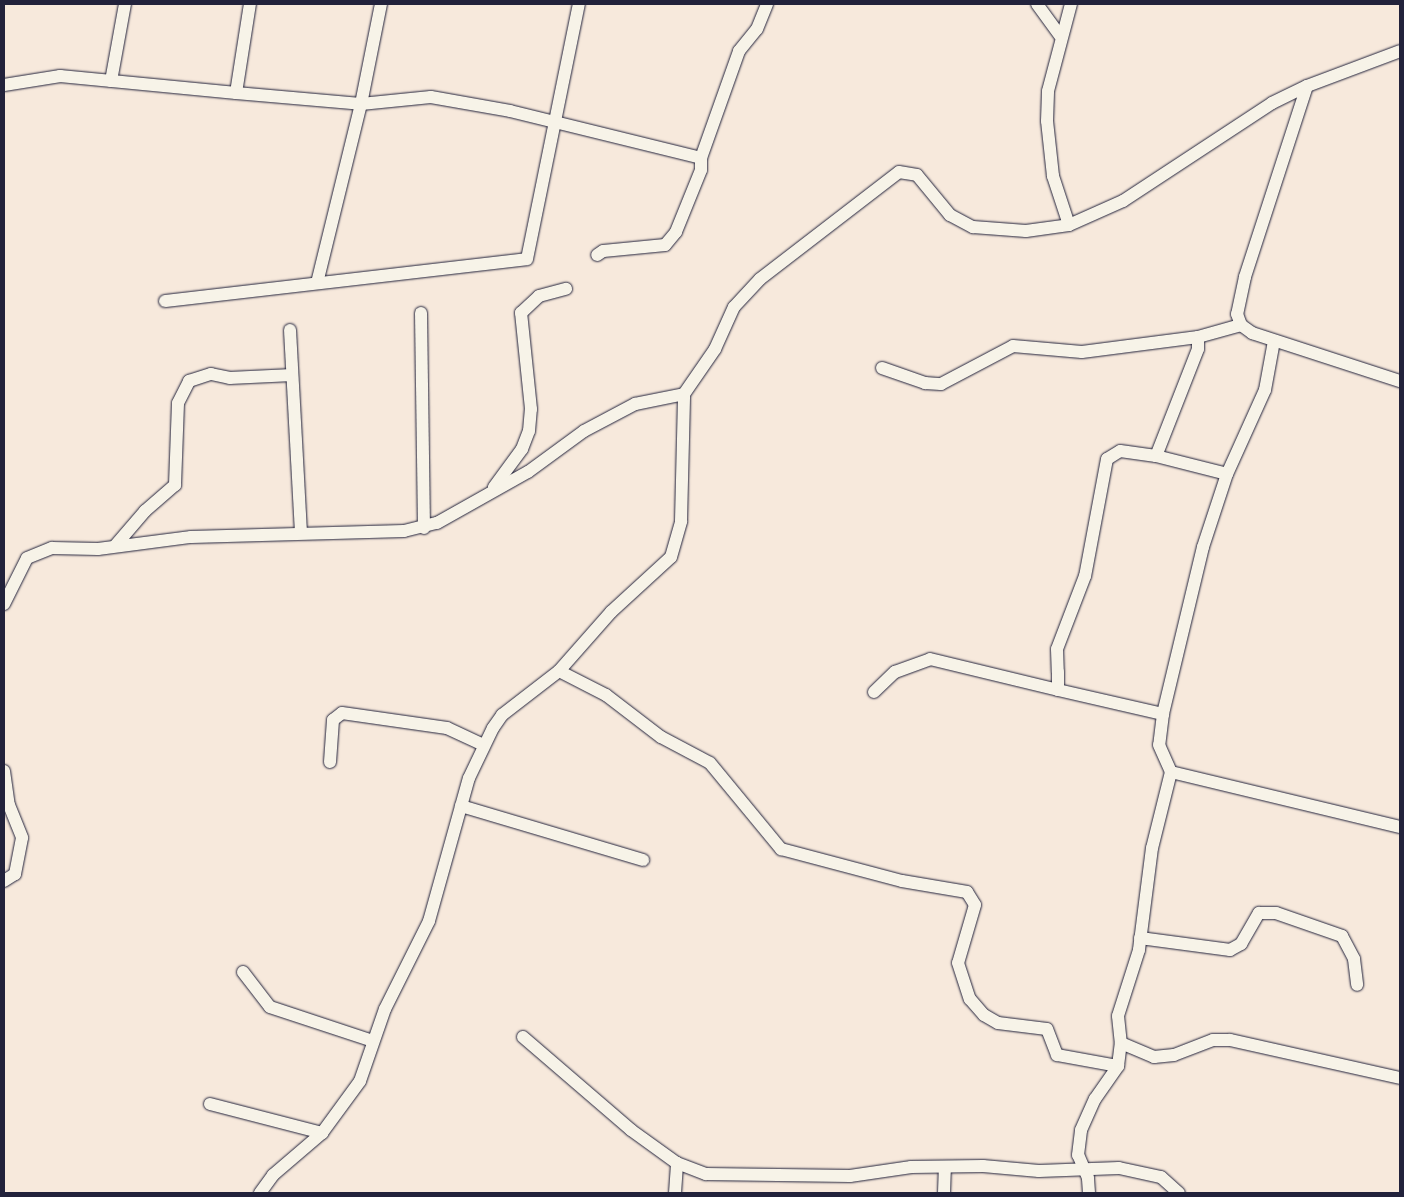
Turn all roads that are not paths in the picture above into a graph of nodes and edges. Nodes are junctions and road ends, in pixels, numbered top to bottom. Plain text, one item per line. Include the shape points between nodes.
1 (125, 4) edge
2 (250, 4) edge
3 (381, 4) edge
4 (579, 4) edge
5 (767, 4) edge
6 (1037, 4) edge
7 (1071, 4) edge
8 (1060, 36) junction
9 (1400, 51) edge
10 (111, 81) junction
11 (4, 85) edge
12 (1307, 86) junction
13 (236, 93) junction
14 (362, 104) junction
15 (557, 125) junction
16 (701, 158) junction
17 (1069, 225) junction
18 (597, 255) dead end
19 (317, 283) junction
20 (566, 289) dead end
21 (165, 301) dead end
22 (421, 313) dead end
23 (1241, 325) junction
24 (290, 330) dead end
25 (1198, 337) junction
26 (1274, 341) junction
27 (882, 368) dead end
28 (292, 375) junction
29 (1400, 381) edge
30 (684, 394) junction
31 (1156, 456) junction
32 (1227, 474) junction
33 (490, 492) junction
34 (424, 528) junction
35 (301, 533) junction
36 (115, 546) junction
37 (4, 604) edge
38 (559, 671) junction
39 (1058, 690) junction
40 (874, 692) dead end
41 (1163, 714) junction
42 (483, 745) junction
43 (330, 762) dead end
44 (4, 771) edge
45 (1171, 772) junction
46 (460, 806) junction
47 (1400, 827) edge
48 (643, 860) dead end
49 (4, 881) edge
50 (1140, 938) junction
51 (243, 972) dead end
52 (1357, 985) dead end
53 (523, 1037) dead end
54 (373, 1041) junction
55 (1121, 1043) junction
56 (1118, 1066) junction
57 (1400, 1078) edge
58 (210, 1104) dead end
59 (322, 1133) junction
60 (677, 1163) junction
61 (945, 1167) junction
62 (1085, 1171) junction
63 (260, 1193) edge
64 (675, 1193) edge
65 (944, 1193) edge
66 (1089, 1193) edge
67 (1179, 1193) edge

1 - 10 street
2 - 13 street
3 - 14 street
4 - 15 street
5 - 16 street via 757,29 739,51
6 - 8 street
7 - 8 street
8 - 17 street via 1048,91 1047,121 1053,176
9 - 12 street
10 - 11 street via 60,76
10 - 13 street
12 - 17 street via 1272,103 1123,201
12 - 23 street via 1245,277 1237,314
13 - 14 street
14 - 15 street via 432,97
14 - 19 street
15 - 16 street
15 - 19 street via 527,259
16 - 18 street via 701,170 676,232 664,246 603,251
17 - 30 street via 1026,230 973,227 950,215 917,175 899,172 760,279 734,307 715,349
19 - 21 street
20 - 33 street via 539,296 521,313 529,431 522,449
22 - 34 street
23 - 25 street
23 - 26 street
24 - 28 street
25 - 27 street via 1066,353 1013,346 941,384 924,383
25 - 31 street via 1198,350
26 - 29 street
26 - 32 street via 1265,390
28 - 35 street
28 - 36 street via 230,378 211,374 189,381 178,403 175,485 145,511
30 - 33 street via 635,404 584,431 528,472
30 - 38 street via 678,543 670,557 611,612
31 - 32 street
31 - 39 street via 1120,451 1107,459 1085,576 1058,649
32 - 41 street via 1202,547
33 - 34 street
34 - 35 street
35 - 36 street via 191,537
36 - 37 street via 35,552 19,568
38 - 42 street via 502,715
38 - 56 street via 606,695 661,737 710,763 772,843 781,849 902,881 967,892 975,905 958,963 970,999 984,1015 998,1023 1046,1029 1057,1055
39 - 40 street via 930,659 895,672
39 - 41 street
41 - 45 street via 1159,744
42 - 43 street via 447,728 342,713 333,720
42 - 46 street
44 - 49 street via 9,805 22,838 15,874
45 - 47 street
45 - 50 street via 1152,848
46 - 48 street
46 - 54 street via 429,922
50 - 52 street via 1230,950 1241,944 1260,913 1276,913 1342,936 1350,948
50 - 55 street via 1118,1016
51 - 54 street via 270,1007
53 - 60 street via 631,1130
54 - 59 street via 353,1094
55 - 56 street
55 - 57 street via 1154,1057 1174,1055 1213,1040 1230,1040
56 - 62 street via 1095,1098 1081,1130 1078,1155
58 - 59 street
59 - 63 street via 274,1175
60 - 61 street via 706,1174 781,1177
60 - 64 street
61 - 62 street
61 - 65 street
62 - 66 street
62 - 67 street via 1119,1168 1161,1177

